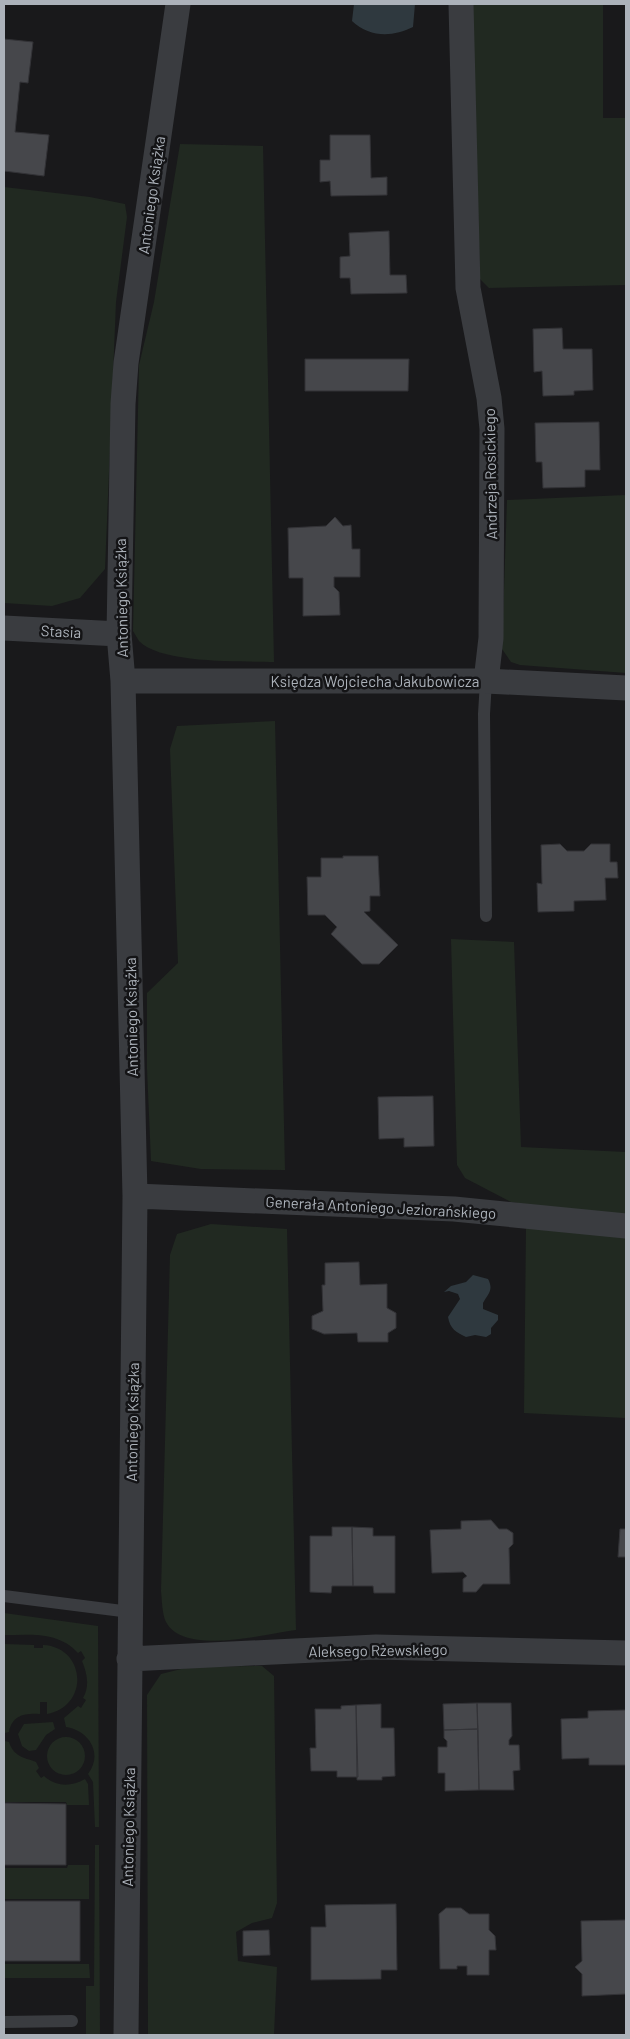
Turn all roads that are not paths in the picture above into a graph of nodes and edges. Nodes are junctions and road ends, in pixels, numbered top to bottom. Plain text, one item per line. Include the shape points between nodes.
1 (178, 4) edge
2 (461, 4) edge
3 (4, 628) edge
4 (119, 634) junction
5 (123, 681) junction
6 (486, 681) junction
7 (626, 688) edge
8 (486, 916) dead end
9 (135, 1196) junction
10 (626, 1226) edge
11 (4, 1596) edge
12 (130, 1612) junction
13 (626, 1653) edge
14 (129, 1659) junction
15 (72, 2021) dead end
16 (4, 2022) edge
17 (126, 2035) edge

1 - 4 street, Antoniego Książka via 126,363
2 - 6 street, Andrzeja Rosickiego via 468,288 492,429 491,638
3 - 4 street, Stasia
4 - 5 street, Antoniego Książka
5 - 6 street, Księdza Wojciecha Jakubowicza
5 - 9 street, Antoniego Książka
6 - 7 street, Księdza Wojciecha Jakubowicza
6 - 8 lane, Andrzeja Rosickiego
9 - 10 street, Generała Antoniego Jeziorańskiego via 454,1208
9 - 12 street, Antoniego Książka
11 - 12 lane
12 - 14 street, Antoniego Książka
13 - 14 street, Aleksego Rżewskiego via 376,1647
14 - 17 street, Antoniego Książka
15 - 16 lane

